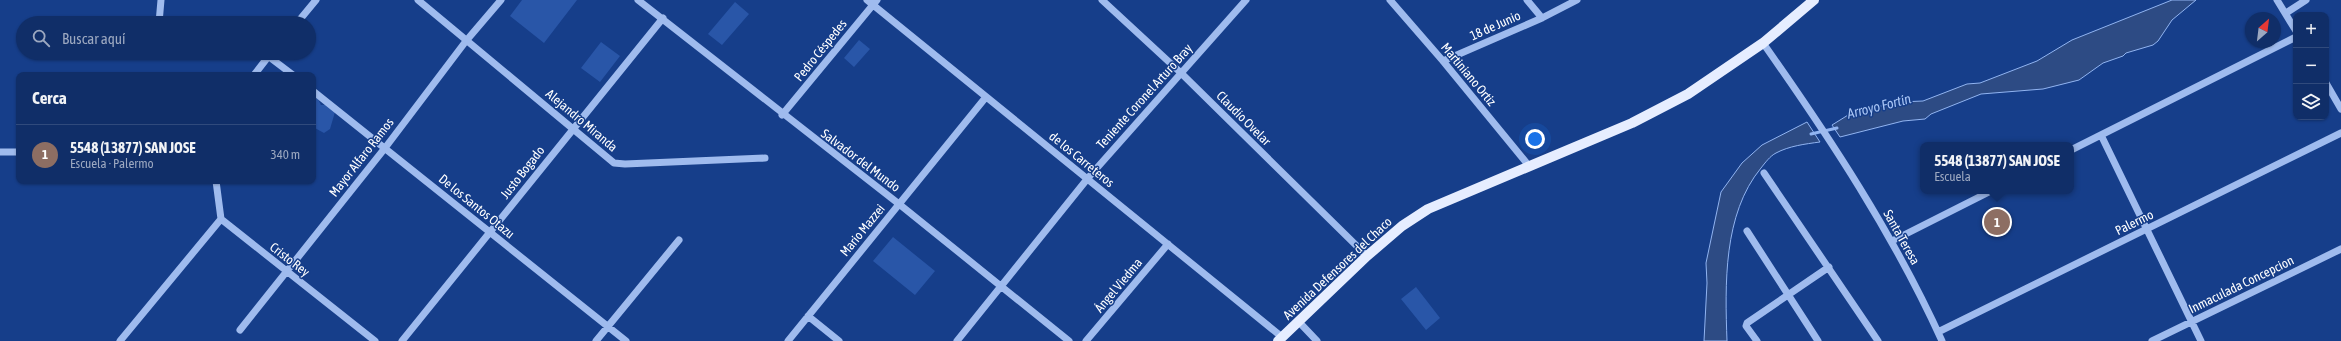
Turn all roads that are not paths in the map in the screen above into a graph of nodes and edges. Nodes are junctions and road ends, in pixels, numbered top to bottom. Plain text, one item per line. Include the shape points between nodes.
1 (161, 0) edge
2 (316, 0) edge
3 (418, 0) edge
4 (501, 0) edge
5 (638, 0) edge
6 (1102, 0) edge
7 (1246, 0) edge
8 (1390, 0) edge
9 (1527, 0) edge
10 (1577, 0) edge
11 (2277, 0) edge
12 (2306, 0) edge
13 (1809, 1) edge
14 (872, 2) edge
15 (2286, 13) junction
16 (160, 16) edge
17 (303, 16) edge
18 (663, 18) junction
19 (1542, 18) junction
20 (2293, 26) edge
21 (2293, 38) edge
22 (466, 40) junction
23 (1763, 43) junction
24 (264, 60) edge
25 (275, 60) edge
26 (1444, 61) junction
27 (256, 72) edge
28 (289, 72) edge
29 (1181, 73) junction
30 (2327, 84) edge
31 (316, 93) edge
32 (986, 97) junction
33 (2341, 109) edge
34 (782, 115) junction
35 (573, 127) junction
36 (2341, 133) edge
37 (2100, 135) junction
38 (385, 148) junction
39 (2074, 148) edge
40 (0, 152) edge
41 (16, 152) edge
42 (765, 158) dead end
43 (1529, 166) junction
44 (1764, 172) dead end
45 (1088, 178) junction
46 (216, 184) edge
47 (1985, 194) edge
48 (899, 204) junction
49 (221, 219) junction
50 (2148, 229) junction
51 (490, 231) junction
52 (1747, 231) dead end
53 (680, 240) dead end
54 (1892, 241) junction
55 (1168, 244) junction
56 (2341, 249) edge
57 (1367, 256) junction
58 (1829, 267) junction
59 (286, 271) junction
60 (1002, 286) junction
61 (1788, 295) junction
62 (808, 316) junction
63 (1299, 322) junction
64 (2192, 322) junction
65 (608, 327) junction
66 (240, 330) dead end
67 (1938, 332) junction
68 (1280, 339) edge
69 (120, 341) edge
70 (375, 341) edge
71 (402, 341) edge
72 (596, 341) edge
73 (626, 341) edge
74 (788, 341) edge
75 (839, 341) edge
76 (957, 341) edge
77 (1069, 341) edge
78 (1086, 341) edge
79 (1317, 341) edge
80 (1757, 341) edge
81 (1818, 341) edge
82 (1878, 341) edge
83 (1942, 341) edge
84 (2152, 341) edge
85 (2201, 341) edge

1 - 16 street
2 - 17 street
3 - 22 street, Alejandro Miranda
4 - 22 street, Mayor Alfaro Ramos
5 - 18 street, Salvador del Mundo
6 - 29 street, Claudio Ovelar
7 - 29 street, Teniente Coronel Arturo Bray
8 - 26 street, Martiniano Ortiz
9 - 19 street
10 - 19 street, 18 de Junio
11 - 15 street
12 - 15 street
13 - 23 main road, Avenida Defensores del Chaco
14 - 32 street, de los Carreteros
14 - 34 street, Pedro Céspedes
15 - 20 street
18 - 34 street, Salvador del Mundo
18 - 35 street, Justo Bogado
19 - 26 street, 18 de Junio
21 - 37 street
22 - 35 street, Alejandro Miranda
22 - 38 street, Mayor Alfaro Ramos
23 - 43 main road, Avenida Defensores del Chaco via 1688,94 1632,123
23 - 54 street, Santa Teresa via 1835,147
24 - 27 street
25 - 28 street
26 - 43 street, Martiniano Ortiz
29 - 45 street, Teniente Coronel Arturo Bray
29 - 57 street, Claudio Ovelar
30 - 33 street
31 - 38 street, De los Santos Otazu
32 - 45 street, de los Carreteros
32 - 48 street, Mario Mazzei
34 - 48 street, Salvador del Mundo
35 - 42 street, Alejandro Miranda via 614,163
35 - 51 street, Justo Bogado
36 - 50 street, Palermo
37 - 39 street
37 - 50 street
38 - 51 street, De los Santos Otazu
38 - 59 street, Mayor Alfaro Ramos
40 - 41 street
43 - 57 main road, Avenida Defensores del Chaco via 1428,210 1402,226
44 - 58 street
45 - 55 street, de los Carreteros
45 - 60 street, Teniente Coronel Arturo Bray
46 - 49 street
47 - 54 street
48 - 60 street, Salvador del Mundo
48 - 62 street, Mario Mazzei
49 - 59 street, Cristo Rey
49 - 69 street
50 - 64 street
50 - 67 street, Palermo
51 - 65 street, De los Santos Otazu
51 - 71 street, Justo Bogado
52 - 61 street
53 - 65 street
54 - 67 street, Santa Teresa
55 - 68 street, de los Carreteros
55 - 78 street, Ángel Viedma
56 - 64 street, Inmaculada Concepcion
57 - 63 main road, Avenida Defensores del Chaco
58 - 61 street
58 - 82 street
59 - 66 street, Mayor Alfaro Ramos
59 - 70 street, Cristo Rey
60 - 76 street, Teniente Coronel Arturo Bray
60 - 77 street, Salvador del Mundo
61 - 80 street via 1747,323 1746,326
61 - 81 street
62 - 74 street, Mario Mazzei
62 - 75 street
63 - 68 main road, Avenida Defensores del Chaco
63 - 79 street
64 - 84 street, Inmaculada Concepcion
64 - 85 street
65 - 72 street
65 - 73 street, De los Santos Otazu
67 - 83 street, Santa Teresa

